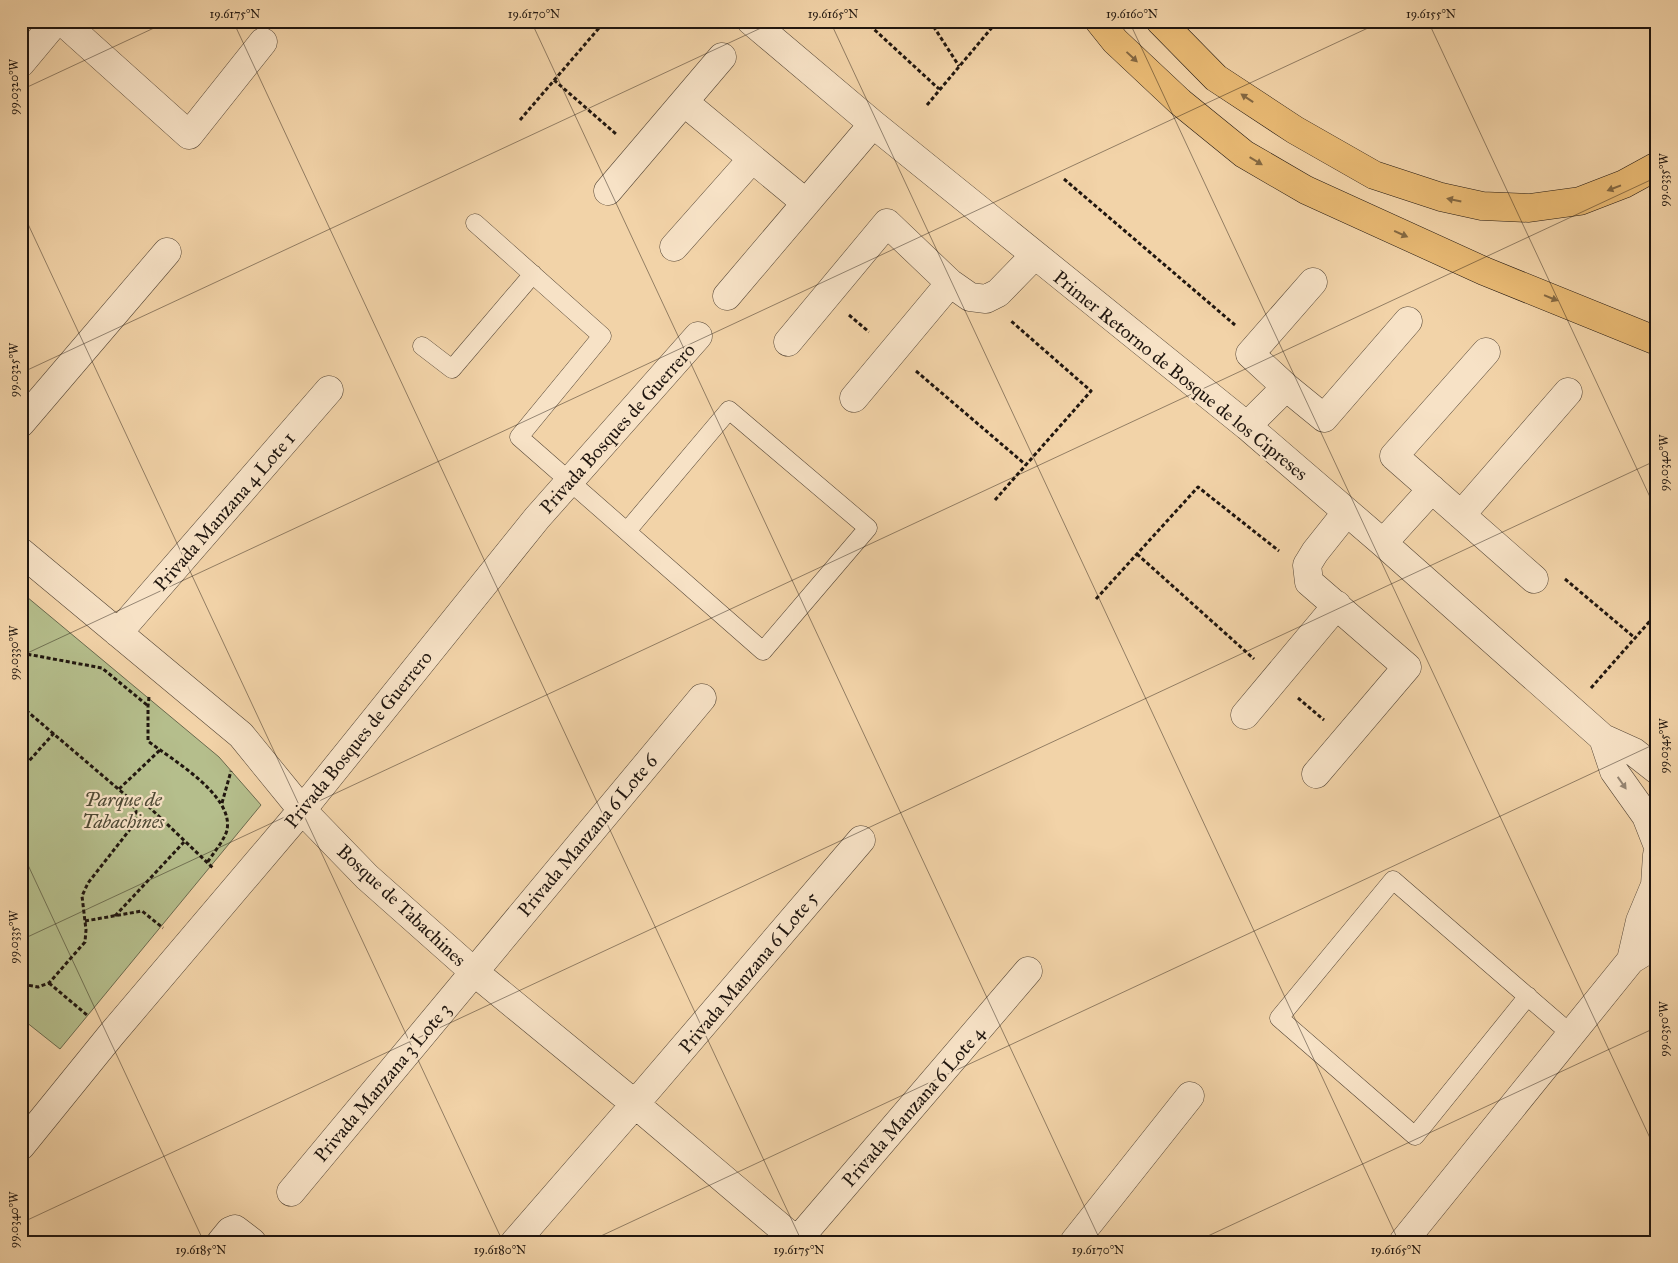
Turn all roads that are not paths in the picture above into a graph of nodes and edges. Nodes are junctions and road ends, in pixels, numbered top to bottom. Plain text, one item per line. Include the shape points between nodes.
1 (56, 21) edge
2 (62, 21) edge
3 (751, 21) edge
4 (1099, 21) edge
5 (1160, 21) edge
6 (263, 42) dead end
7 (722, 57) dead end
8 (21, 64) edge
9 (684, 102) junction
10 (873, 124) junction
11 (752, 159) junction
12 (1657, 166) edge
13 (608, 191) dead end
14 (806, 203) junction
15 (475, 223) dead end
16 (674, 247) dead end
17 (167, 252) dead end
18 (1035, 255) junction
19 (533, 274) junction
20 (1312, 282) dead end
21 (950, 283) junction
22 (727, 296) dead end
23 (1408, 321) dead end
24 (698, 336) dead end
25 (1657, 341) edge
26 (788, 342) dead end
27 (422, 346) dead end
28 (1486, 352) dead end
29 (1286, 387) junction
30 (329, 390) dead end
31 (1568, 392) dead end
32 (854, 398) dead end
33 (21, 423) edge
34 (1247, 426) junction
35 (570, 481) junction
36 (1432, 489) junction
37 (1346, 513) junction
38 (1461, 515) junction
39 (627, 531) junction
40 (1383, 543) junction
41 (21, 552) edge
42 (1534, 579) dead end
43 (1337, 605) junction
44 (118, 633) junction
45 (702, 698) dead end
46 (1245, 715) dead end
47 (1603, 738) junction
48 (1657, 770) edge
49 (1316, 774) dead end
50 (302, 810) junction
51 (1651, 810) edge
52 (860, 840) dead end
53 (1657, 844) edge
54 (1657, 855) edge
55 (1657, 944) edge
56 (1631, 960) junction
57 (473, 971) junction
58 (1028, 971) dead end
59 (1528, 996) junction
60 (1571, 1034) junction
61 (1190, 1096) dead end
62 (635, 1104) junction
63 (21, 1146) edge
64 (291, 1192) dead end
65 (797, 1241) edge
66 (221, 1242) edge
67 (252, 1242) edge
68 (515, 1242) edge
69 (1074, 1242) edge
70 (1403, 1242) edge

1 - 8 street
2 - 6 street via 189,135
3 - 10 street, Primer Retorno de Bosque de los Cipreses
4 -> 25 highway via 1180,102 1244,154 1306,190 1484,271
12 -> 5 highway via 1624,184 1580,201 1529,208 1482,206 1440,197 1374,175 1295,130 1216,78
7 - 9 street
9 - 11 street
9 - 13 street
10 - 14 street
10 - 18 street, Primer Retorno de Bosque de los Cipreses
11 - 14 street
11 - 16 street
14 - 22 street
15 - 19 lane
17 - 33 street
18 - 21 street via 998,293 986,299 970,297
18 - 34 street, Primer Retorno de Bosque de los Cipreses
19 - 27 lane via 452,369
19 - 35 lane via 602,336 519,436
20 - 29 street via 1250,354
21 - 26 street via 887,223
21 - 32 street
23 - 29 street via 1324,418
24 - 35 street, Privada Bosques de Guerrero
28 - 36 street via 1394,456
29 - 34 street
30 - 44 street, Privada Manzana 4 Lote 1
31 - 38 street
34 - 37 street, Primer Retorno de Bosque de los Cipreses
35 - 39 lane
35 - 50 street, Privada Bosques de Guerrero
36 - 38 street
36 - 40 street
37 - 40 street, Primer Retorno de Bosque de los Cipreses
37 - 43 street via 1307,565 1309,582
38 - 42 street
39 - 39 lane via 763,651 868,528 729,410
40 - 47 street, Primer Retorno de Bosque de los Cipreses
41 - 44 street, Bosque de Tabachines
43 - 46 street
43 - 49 street via 1407,667
44 - 50 street, Bosque de Tabachines via 241,735
45 - 57 street, Privada Manzana 6 Lote 6
47 - 48 street, Primer Retorno de Bosque de los Cipreses via 1634,752
47 -> 51 street via 1614,771
50 - 57 street, Bosque de Tabachines via 367,877
50 - 63 street, Privada Bosques de Guerrero
51 - 53 street
52 - 62 street, Privada Manzana 6 Lote 5
54 - 56 street via 1655,885 1640,921
55 - 56 street
56 - 60 street
57 - 62 street, Bosque de Tabachines
57 - 64 street, Privada Manzana 3 Lote 3
58 - 65 street, Privada Manzana 6 Lote 4
59 - 59 lane via 1393,880 1279,1018 1415,1136
59 - 60 lane
60 - 70 street
61 - 69 street
62 - 65 street, Bosque de Tabachines
62 - 68 street, Privada Manzana 6 Lote 5
66 - 67 street via 234,1229

